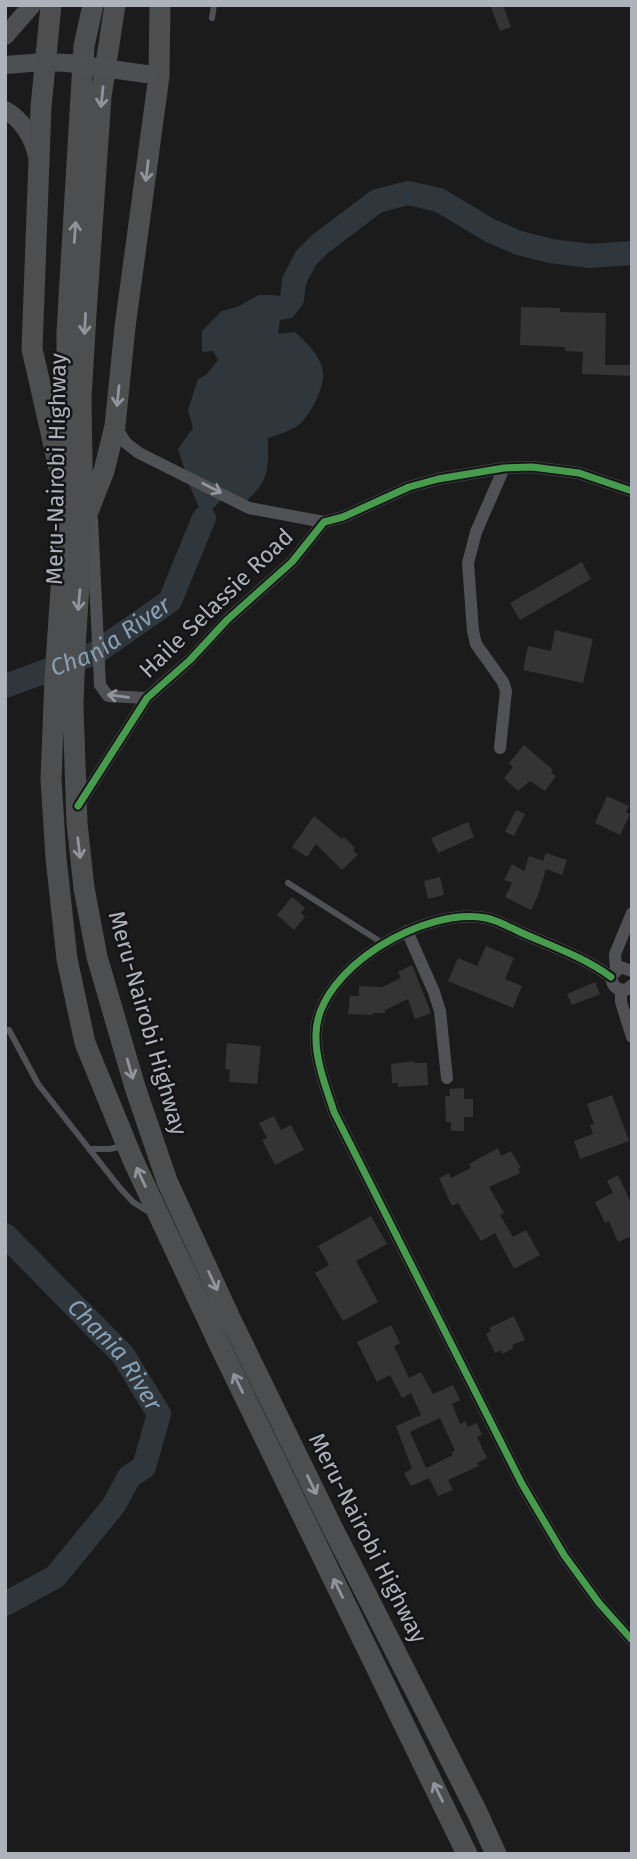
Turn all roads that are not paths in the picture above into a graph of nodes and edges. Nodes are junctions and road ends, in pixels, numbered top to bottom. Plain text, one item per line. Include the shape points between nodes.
1 (32, 5) edge
2 (51, 5) edge
3 (93, 5) edge
4 (115, 5) edge
5 (160, 5) edge
6 (214, 5) edge
7 (212, 18) dead end
8 (5, 36) edge
9 (44, 62) junction
10 (5, 65) edge
11 (152, 75) junction
12 (5, 110) edge
13 (39, 163) junction
14 (115, 426) junction
15 (504, 468) junction
16 (632, 491) edge
17 (67, 500) junction
18 (87, 514) junction
19 (324, 522) junction
20 (66, 645) junction
21 (146, 698) junction
22 (64, 708) junction
23 (500, 748) dead end
24 (78, 806) junction
25 (288, 883) dead end
26 (632, 913) edge
27 (407, 932) junction
28 (384, 944) junction
29 (632, 971) edge
30 (614, 973) junction
31 (626, 988) edge
32 (9, 1030) dead end
33 (632, 1037) edge
34 (447, 1078) dead end
35 (127, 1144) junction
36 (89, 1149) junction
37 (161, 1220) junction
38 (632, 1640) edge
39 (467, 1854) edge
40 (496, 1854) edge

1 - 8 main road
2 - 9 highway
17 -> 3 highway, Meru-Nairobi Highway via 67,332 84,46
4 -> 18 highway, Meru-Nairobi Highway via 101,97 81,398
5 - 11 highway
6 - 7 lane
9 - 10 main road
9 - 11 main road, bridge
9 - 13 highway
11 -> 14 highway
12 - 13 main road via 21,121
13 - 17 highway via 32,349
14 - 18 highway
14 -> 19 street via 139,453 249,508
15 - 16 street, Haile Selassie Road via 579,473
15 - 19 street, Haile Selassie Road via 409,487
15 - 23 street via 476,532 468,563 476,644 506,691
17 - 20 highway, Meru-Nairobi Highway
18 -> 20 highway, Meru-Nairobi Highway
21 -> 18 street via 108,696 102,689
19 - 21 street, Haile Selassie Road via 292,562
20 - 22 highway, Meru-Nairobi Highway
21 - 24 street, Haile Selassie Road
22 - 24 highway, Meru-Nairobi Highway
22 - 35 highway, Meru-Nairobi Highway via 51,779 67,959 85,1043
24 -> 40 highway, Meru-Nairobi Highway via 84,888 97,957 167,1181 254,1367
25 - 28 lane
26 - 30 street via 615,954
27 - 28 street
27 - 30 street via 454,916 487,918
27 - 34 street via 440,1011
28 - 38 street via 346,971 323,1006 315,1033 319,1065 334,1112 522,1484 564,1555
29 - 30 street via 624,967
30 - 31 street via 613,985
31 - 33 street via 624,1013
32 - 36 lane via 38,1084
35 - 36 lane
37 -> 35 highway, Meru-Nairobi Highway
36 - 37 lane via 133,1202
39 -> 37 highway, Meru-Nairobi Highway

